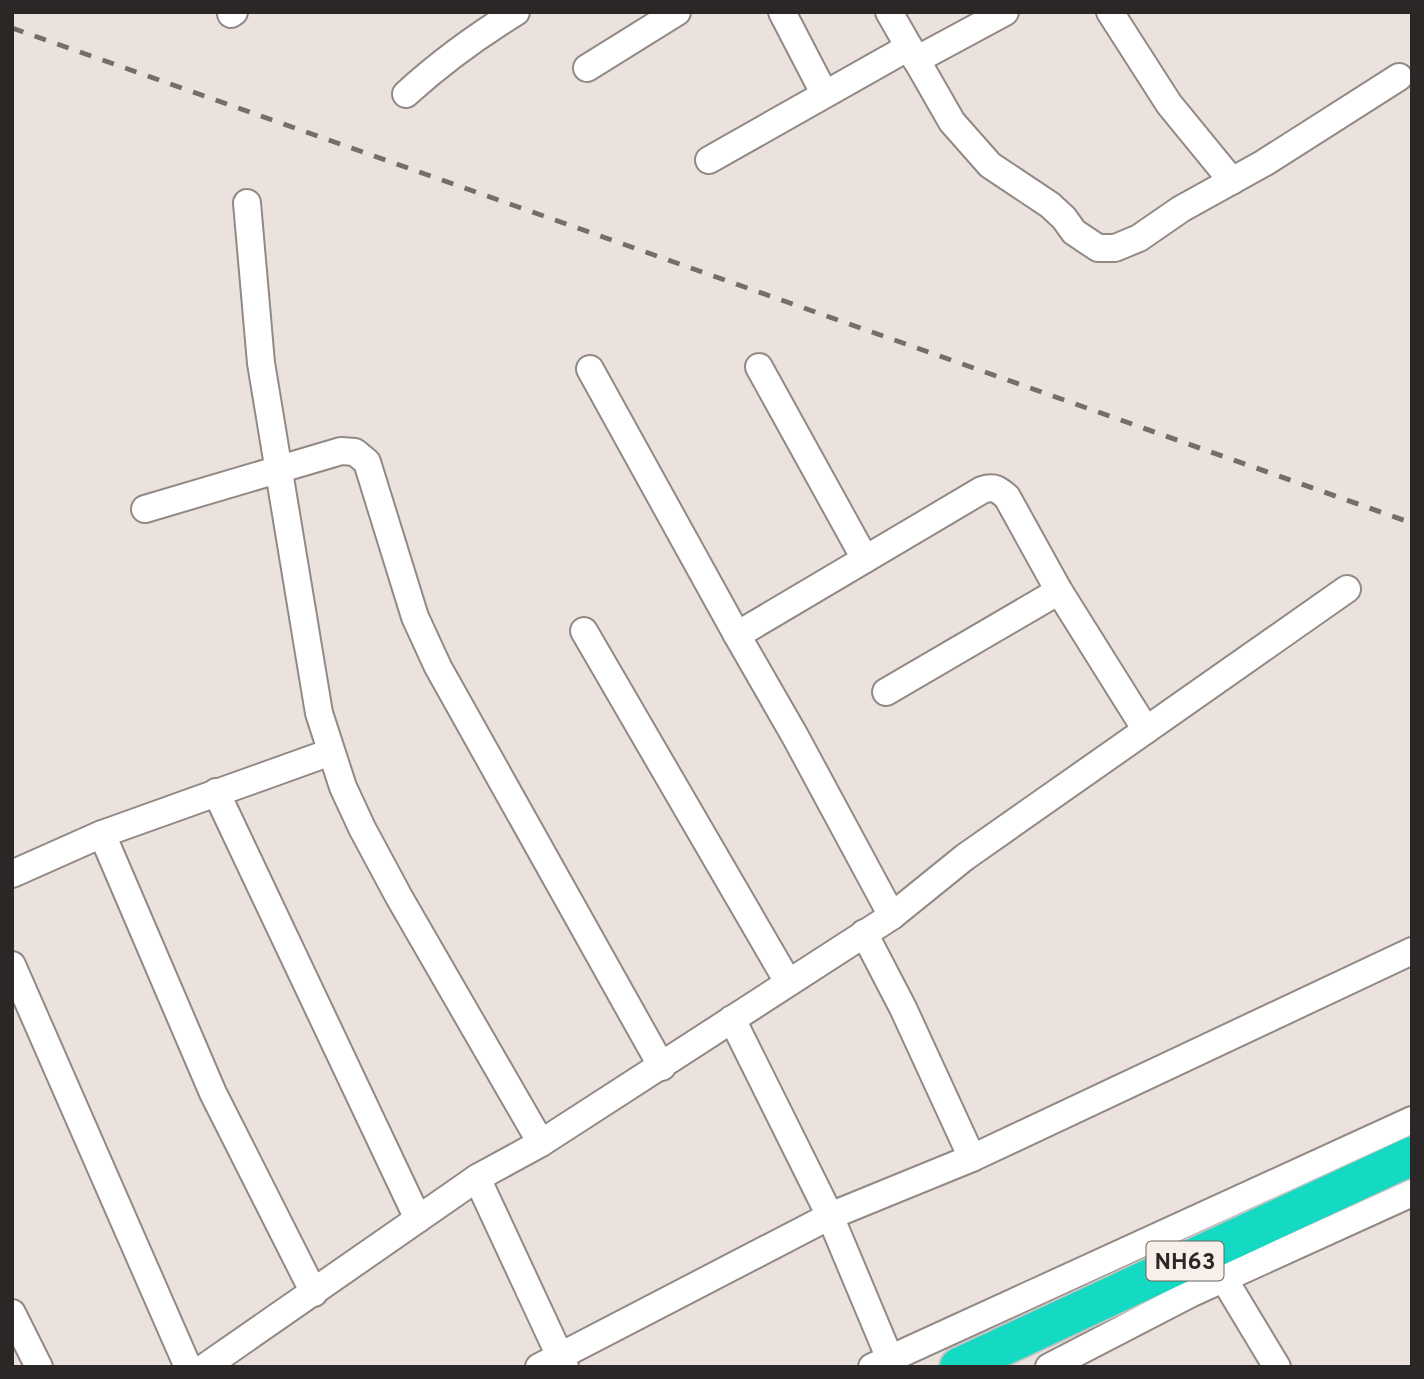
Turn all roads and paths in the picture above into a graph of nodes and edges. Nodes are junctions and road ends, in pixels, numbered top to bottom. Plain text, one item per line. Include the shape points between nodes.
1 (516, 12) edge
2 (677, 12) edge
3 (782, 12) edge
4 (889, 12) edge
5 (1005, 12) edge
6 (1110, 12) edge
7 (912, 54) junction
8 (587, 68) dead end
9 (1399, 77) dead end
10 (824, 93) junction
11 (406, 94) dead end
12 (709, 160) dead end
13 (1232, 181) junction
14 (247, 203) dead end
15 (759, 367) dead end
16 (590, 369) dead end
17 (278, 472) junction
18 (145, 509) dead end
19 (865, 559) junction
20 (1347, 589) dead end
21 (1059, 591) junction
22 (584, 631) dead end
23 (737, 635) junction
24 (886, 692) dead end
25 (1146, 730) junction
26 (331, 752) junction
27 (216, 792) junction
28 (102, 834) junction
29 (12, 874) edge
30 (892, 916) junction
31 (864, 933) junction
32 (1412, 951) edge
33 (12, 965) edge
34 (788, 982) junction
35 (732, 1019) junction
36 (662, 1067) junction
37 (1412, 1120) edge
38 (541, 1143) junction
39 (1412, 1156) edge
40 (972, 1158) junction
41 (477, 1178) junction
42 (1412, 1193) edge
43 (830, 1216) junction
44 (418, 1220) junction
45 (1224, 1279) junction
46 (314, 1293) junction
47 (12, 1313) edge
48 (881, 1363) edge
49 (555, 1364) edge
50 (38, 1367) edge
51 (188, 1367) edge
52 (205, 1367) edge
53 (959, 1367) edge
54 (1049, 1367) edge
55 (1277, 1367) edge

1 - 11 street via 438,65
2 - 8 street
3 - 10 street
4 - 7 street
5 - 7 street
6 - 13 street via 1169,104
7 - 10 street
7 - 13 street via 952,122 990,165 1050,205 1074,232 1098,248 1115,248 1139,238
9 - 13 street
10 - 12 street
14 - 17 street via 261,363
15 - 19 street
16 - 23 street
17 - 18 street
17 - 26 street via 319,713
17 - 36 street via 341,451 355,452 368,462 415,617 438,667
19 - 21 street via 992,487 1007,497
19 - 23 street
20 - 25 street
21 - 24 street
21 - 25 street
22 - 34 street
23 - 30 street
25 - 30 street via 965,858
26 - 27 street
26 - 38 street via 368,840
27 - 28 street
27 - 44 street
28 - 29 street
28 - 46 street via 213,1093
30 - 31 street
31 - 34 street
31 - 40 street
32 - 40 street
33 - 51 street
34 - 35 street
35 - 36 street
35 - 43 street
36 - 38 street
37 - 48 street
38 - 41 street
39 - 53 highway, NH63
40 - 43 street
41 - 44 street
41 - 49 street
42 - 45 street
43 - 48 street
43 - 49 street
44 - 46 street
45 - 54 street
45 - 55 street
46 - 52 street
47 - 50 street

